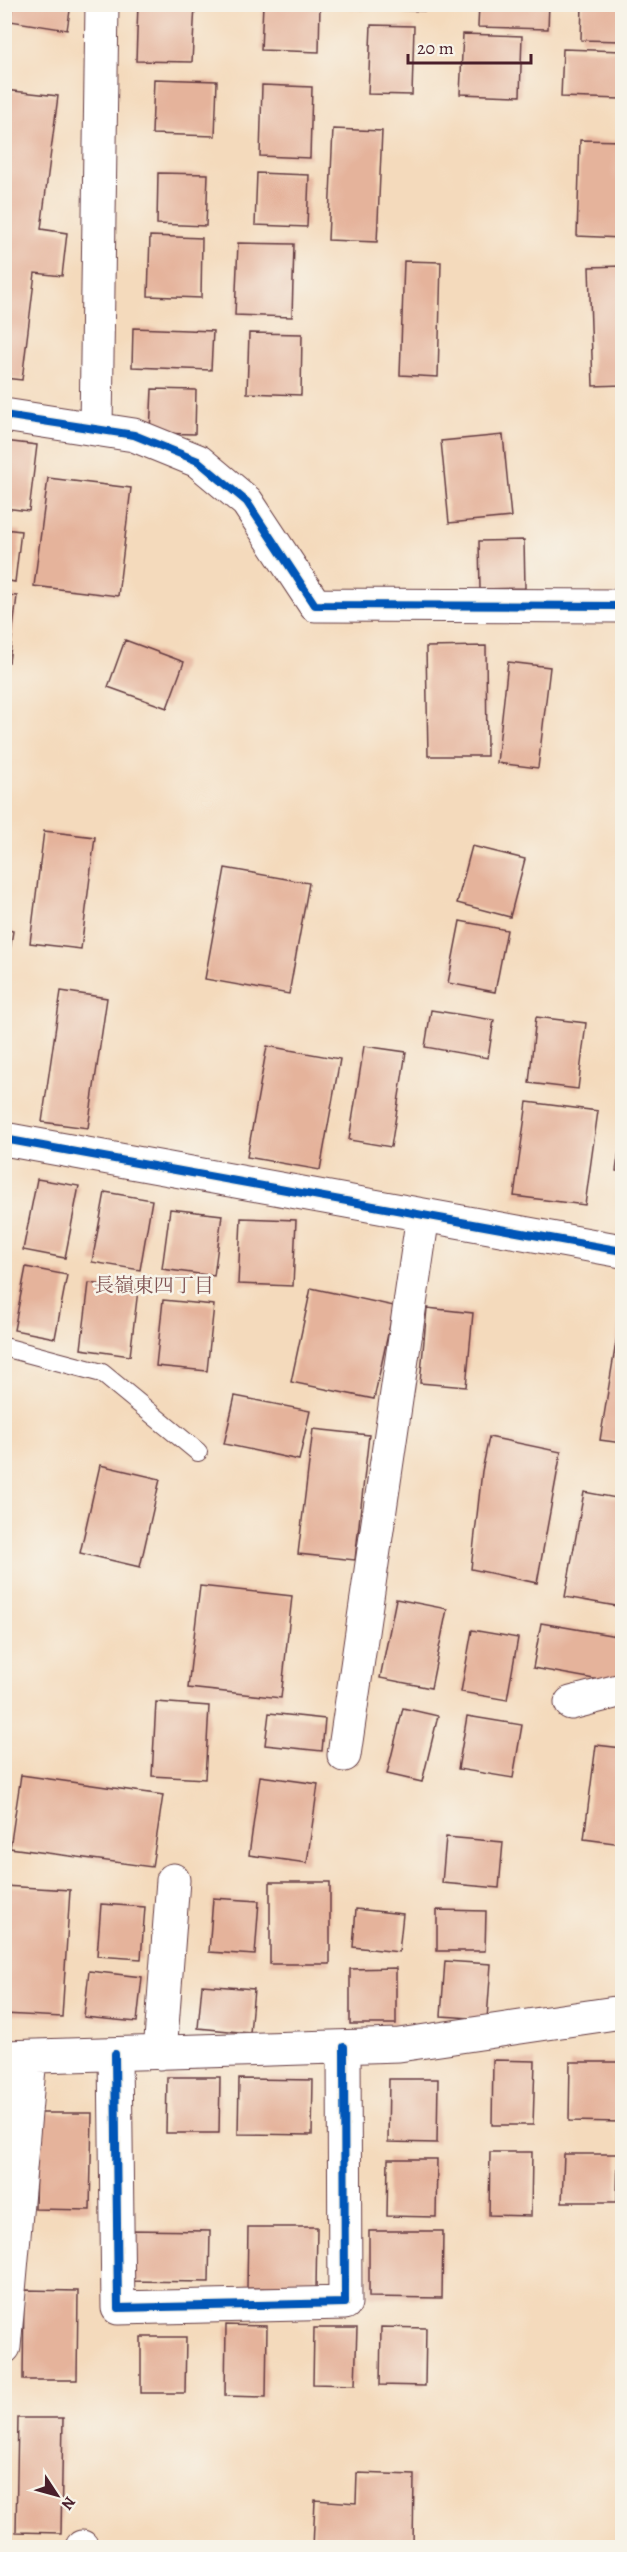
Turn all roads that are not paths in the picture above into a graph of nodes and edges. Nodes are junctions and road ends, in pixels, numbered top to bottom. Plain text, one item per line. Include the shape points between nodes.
1 (102, 4) edge
2 (4, 415) edge
3 (96, 428) junction
4 (622, 606) edge
5 (4, 1139) edge
6 (423, 1215) junction
7 (622, 1251) edge
8 (4, 1347) edge
9 (198, 1452) dead end
10 (622, 1690) edge
11 (571, 1703) dead end
12 (344, 1755) dead end
13 (173, 1880) dead end
14 (622, 2012) edge
15 (344, 2047) junction
16 (160, 2053) junction
17 (115, 2054) junction
18 (17, 2057) edge
19 (4, 2347) edge

1 - 3 street
2 - 3 street
3 - 4 street via 134,435 198,461 246,502 315,605
5 - 6 street
6 - 7 street
6 - 12 street
8 - 9 lane via 102,1372
10 - 11 street
13 - 16 street
14 - 15 street via 399,2045
15 - 16 street
15 - 17 street via 345,2302 118,2308
16 - 17 street
17 - 18 street
18 - 19 street

